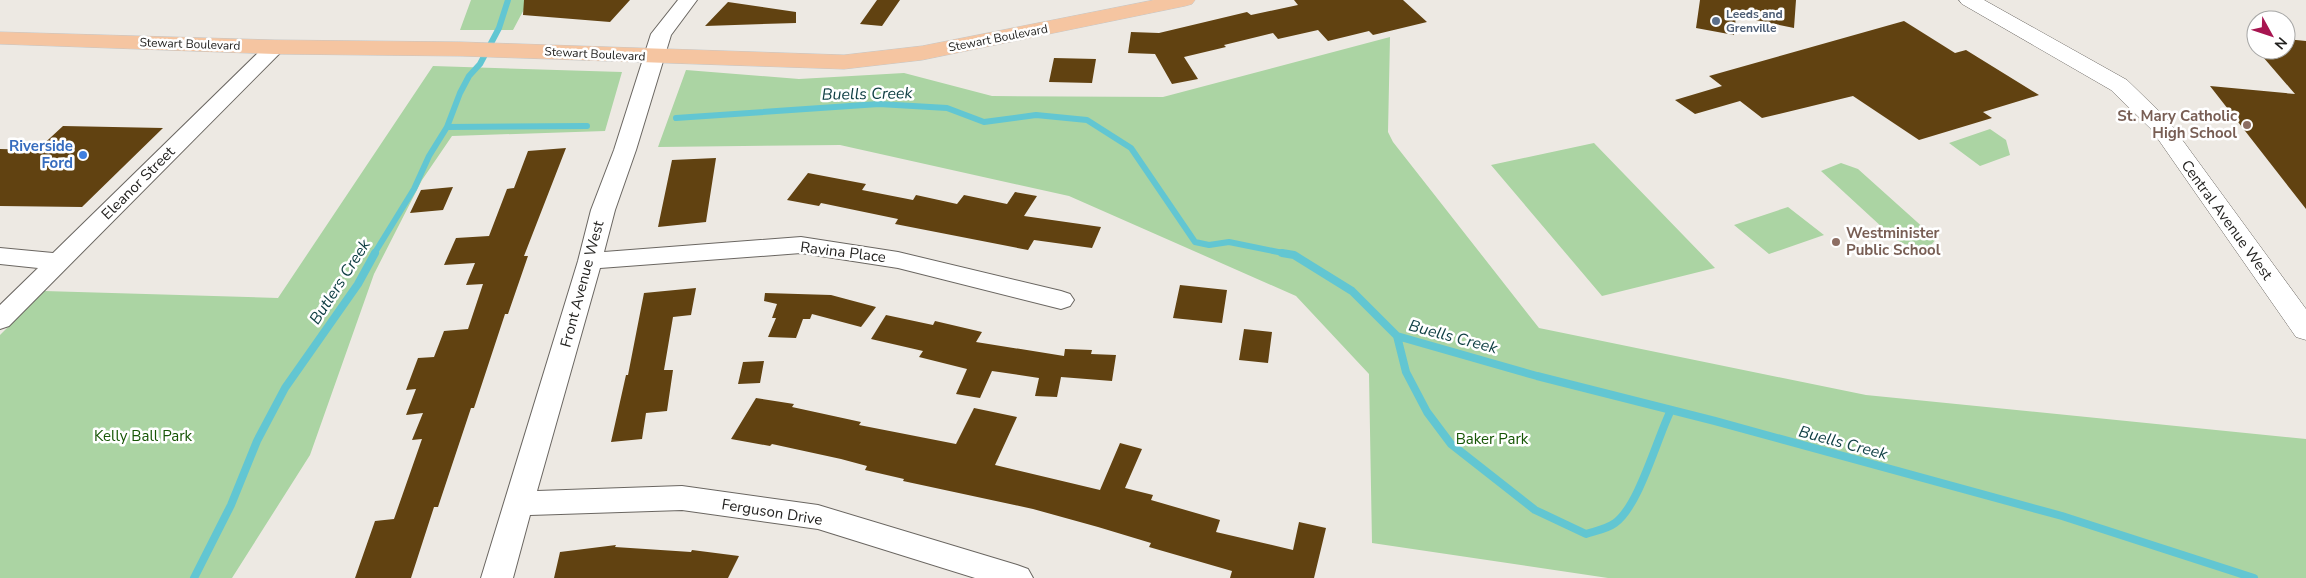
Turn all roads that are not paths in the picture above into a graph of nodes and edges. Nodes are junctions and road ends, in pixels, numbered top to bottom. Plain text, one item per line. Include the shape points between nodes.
1 (688, 0) edge
2 (1185, 0) edge
3 (1969, 0) edge
4 (0, 38) edge
5 (275, 47) junction
6 (654, 57) junction
7 (0, 256) edge
8 (590, 261) junction
9 (58, 262) junction
10 (1061, 300) dead end
11 (0, 320) edge
12 (2306, 330) edge
13 (520, 502) junction
14 (497, 578) edge
15 (1017, 578) edge

1 - 6 street, Front Avenue West via 661,34
2 - 6 main road, Stewart Boulevard via 922,53 853,61
3 - 12 street, Central Avenue West via 2119,85 2160,124
4 - 5 main road, Stewart Boulevard
5 - 6 main road, Stewart Boulevard via 517,50
5 - 9 street, Eleanor Street
6 - 8 street, Front Avenue West via 603,210
7 - 9 street
8 - 10 street, Ravina Place via 801,245 898,260
8 - 13 street, Front Avenue West
9 - 11 street, Eleanor Street
13 - 14 street, Front Avenue West
13 - 15 street, Ferguson Drive via 682,498 818,517

